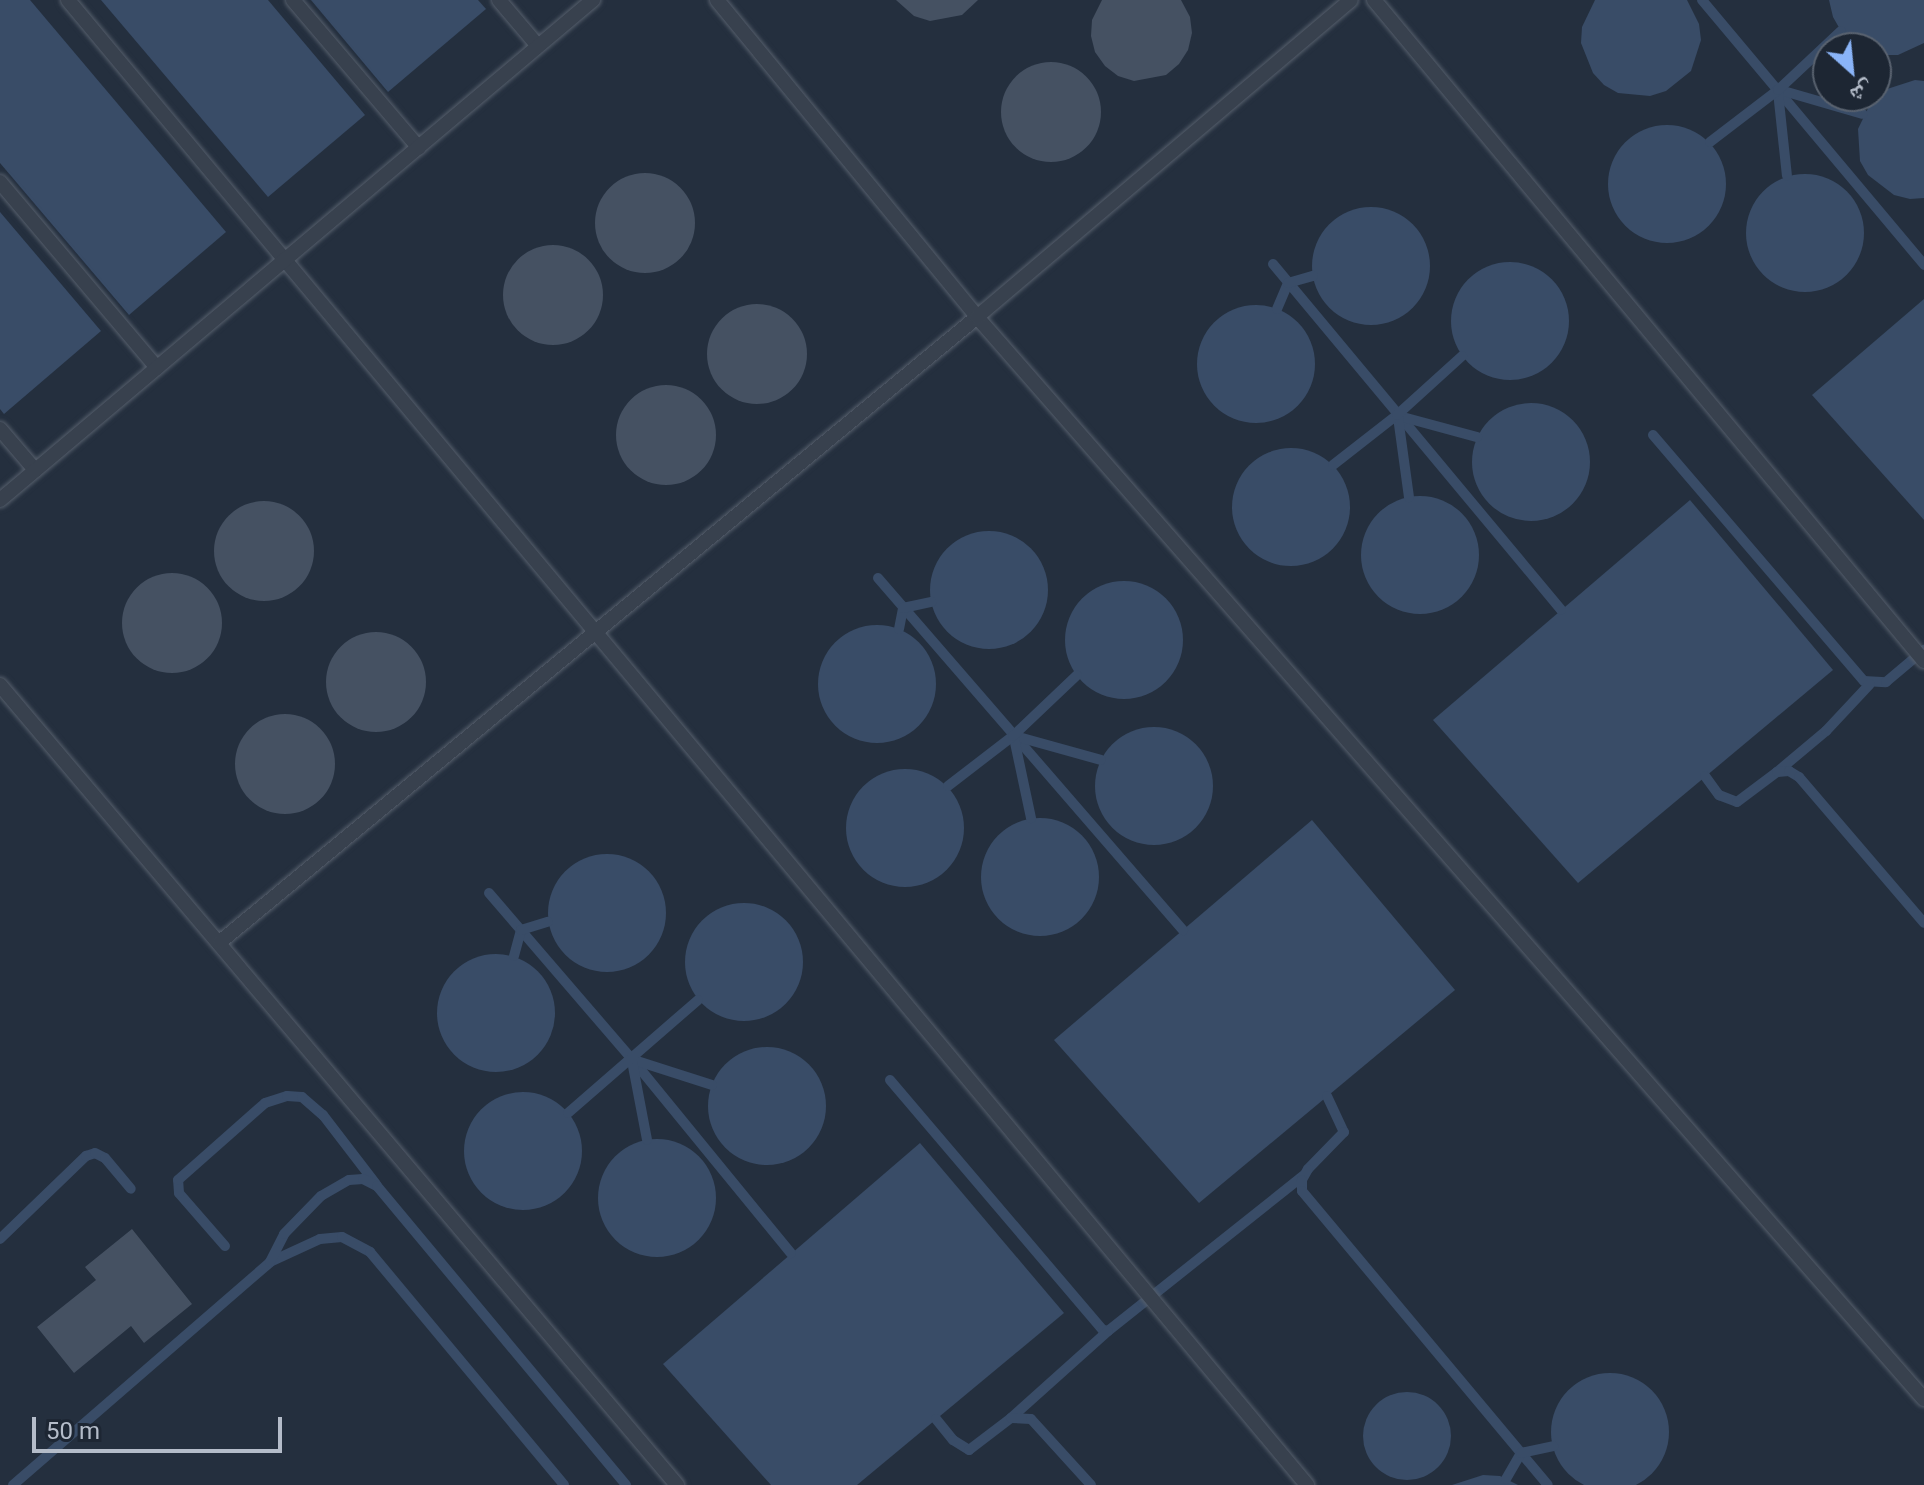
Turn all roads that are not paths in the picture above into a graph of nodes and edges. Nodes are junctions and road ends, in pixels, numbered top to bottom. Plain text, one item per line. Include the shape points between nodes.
1 (68, 0) edge
2 (293, 0) edge
3 (499, 0) edge
4 (593, 0) edge
5 (717, 0) edge
6 (1351, 0) edge
7 (1374, 0) edge
8 (538, 46) junction
9 (419, 148) junction
10 (0, 182) edge
11 (288, 260) junction
12 (977, 317) junction
13 (157, 368) junction
14 (0, 429) edge
15 (35, 470) junction
16 (0, 500) edge
17 (593, 631) junction
18 (1924, 661) edge
19 (0, 685) edge
20 (220, 942) junction
21 (1924, 1399) edge
22 (677, 1485) edge
23 (1307, 1485) edge

1 - 11 lane
2 - 9 lane
3 - 8 lane
4 - 8 lane
5 - 12 lane
6 - 12 lane
7 - 18 lane
8 - 9 lane
9 - 11 lane
10 - 13 lane
11 - 13 lane
11 - 17 lane
12 - 17 lane
12 - 21 lane
13 - 15 lane
14 - 15 lane
15 - 16 lane
17 - 20 lane
17 - 23 lane
19 - 20 lane
20 - 22 lane

